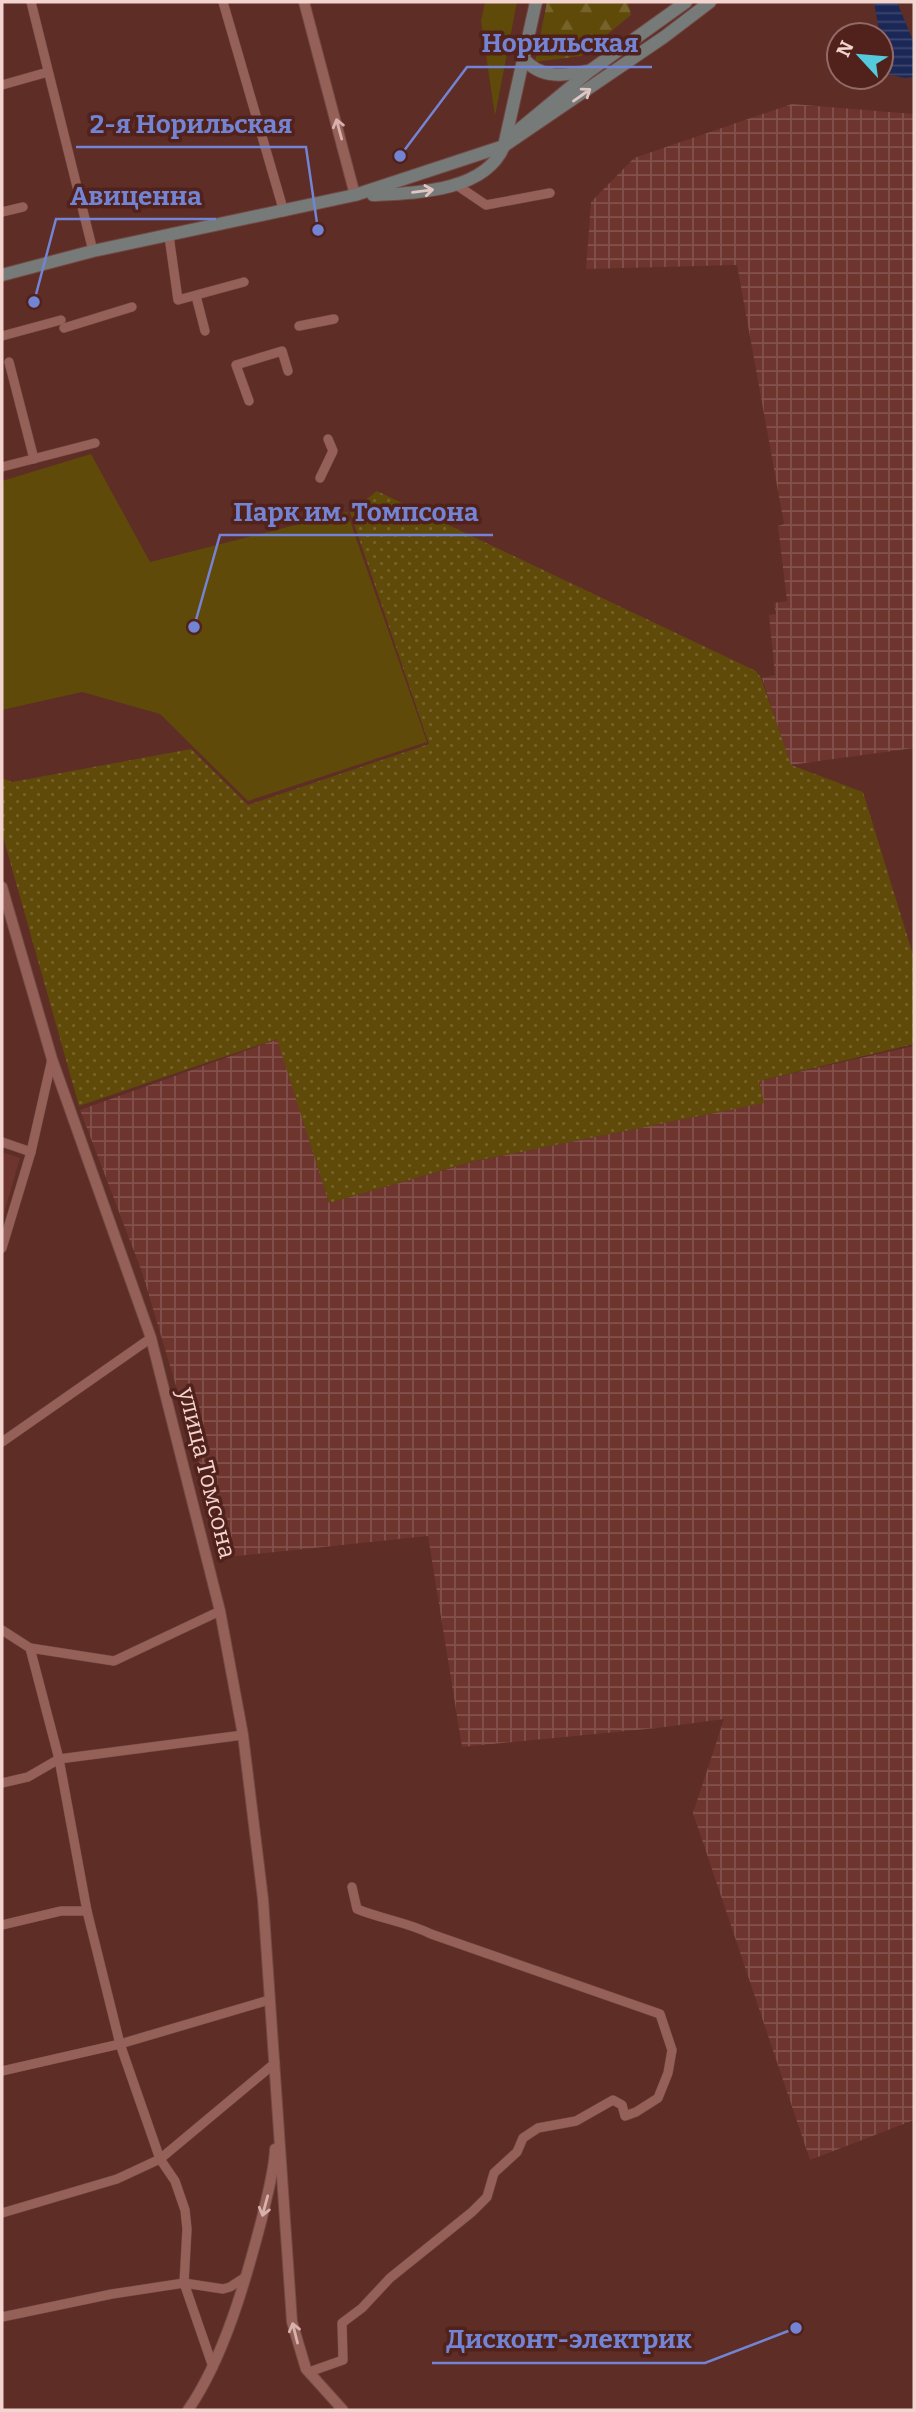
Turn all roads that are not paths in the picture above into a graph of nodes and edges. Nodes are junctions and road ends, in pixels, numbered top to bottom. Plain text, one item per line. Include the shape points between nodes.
1 (31, 2) edge
2 (222, 2) edge
3 (304, 2) edge
4 (536, 2) edge
5 (686, 2) edge
6 (710, 2) edge
7 (655, 25) junction
8 (664, 37) junction
9 (524, 59) junction
10 (591, 70) junction
11 (48, 72) junction
12 (2, 85) edge
13 (504, 146) junction
14 (455, 184) junction
15 (550, 193) dead end
16 (355, 195) junction
17 (23, 207) dead end
18 (2, 212) edge
19 (284, 212) junction
20 (170, 236) junction
21 (93, 251) junction
22 (2, 275) edge
23 (244, 282) dead end
24 (196, 296) junction
25 (132, 307) dead end
26 (334, 319) dead end
27 (299, 326) dead end
28 (205, 331) dead end
29 (2, 336) edge
30 (9, 362) dead end
31 (288, 371) dead end
32 (249, 401) dead end
33 (328, 439) dead end
34 (95, 443) dead end
35 (34, 459) junction
36 (2, 467) edge
37 (320, 478) dead end
38 (2, 887) edge
39 (52, 1059) junction
40 (2, 1142) edge
41 (31, 1152) junction
42 (2, 1248) edge
43 (151, 1338) junction
44 (2, 1442) edge
45 (220, 1611) junction
46 (2, 1630) edge
47 (30, 1648) junction
48 (243, 1735) junction
49 (59, 1759) junction
50 (2, 1783) edge
51 (352, 1887) dead end
52 (87, 1911) junction
53 (2, 1926) edge
54 (269, 2000) junction
55 (120, 2043) junction
56 (275, 2063) junction
57 (2, 2071) edge
58 (277, 2090) junction
59 (160, 2159) junction
60 (2, 2213) edge
61 (244, 2277) junction
62 (184, 2283) junction
63 (2, 2318) edge
64 (213, 2367) junction
65 (309, 2372) junction
66 (188, 2410) edge
67 (343, 2410) edge

1 - 11 street
2 - 19 street
16 -> 3 street
4 - 9 main road
5 - 7 main road
6 - 8 main road
7 - 8 main road
7 - 10 main road
13 -> 8 main road
9 - 10 main road via 530,67 554,75
9 - 13 main road
10 - 13 main road via 512,133
11 - 12 street
11 - 21 street
13 - 14 main road via 493,165
13 - 16 main road
14 - 15 street via 486,205
16 -> 14 main road via 426,192
16 - 19 main road
17 - 18 street
19 - 20 main road
20 - 21 main road
20 - 24 street via 178,300
21 - 22 main road
23 - 24 street
24 - 28 street
25 - 29 street
26 - 27 street
30 - 35 street
31 - 32 street via 282,351 236,365
33 - 37 street via 333,451
34 - 35 street
35 - 36 street
38 - 39 street, улица Томсона
39 - 41 street
39 - 43 street, улица Томсона
40 - 41 street
41 - 42 street
43 - 44 street
43 - 45 street, улица Томсона
45 - 47 street via 114,1661
45 - 48 street, улица Томсона
46 - 47 street
47 - 49 street
48 - 49 street
48 - 54 street, улица Томсона via 263,1899
49 - 50 street via 28,1777
49 - 52 street
51 - 65 street via 357,1909 366,1913 411,1924 660,2014 671,2050 658,2098 636,2112 625,2116 622,2105 613,2100 576,2121 538,2128 523,2138 517,2152 494,2173 486,2197 472,2212 342,2323 343,2361
52 - 53 street via 61,1911
52 - 55 street
54 - 55 street
54 - 56 street, улица Томсона
55 - 57 street
55 - 59 street
56 - 58 street, улица Томсона
56 - 59 street
58 -> 61 street via 273,2173
65 -> 58 street via 292,2322
59 - 60 street via 117,2179
59 - 62 street via 185,2210
61 - 62 street via 223,2289
61 - 64 street
62 - 63 street
62 - 64 street
64 - 66 street
65 - 67 street

